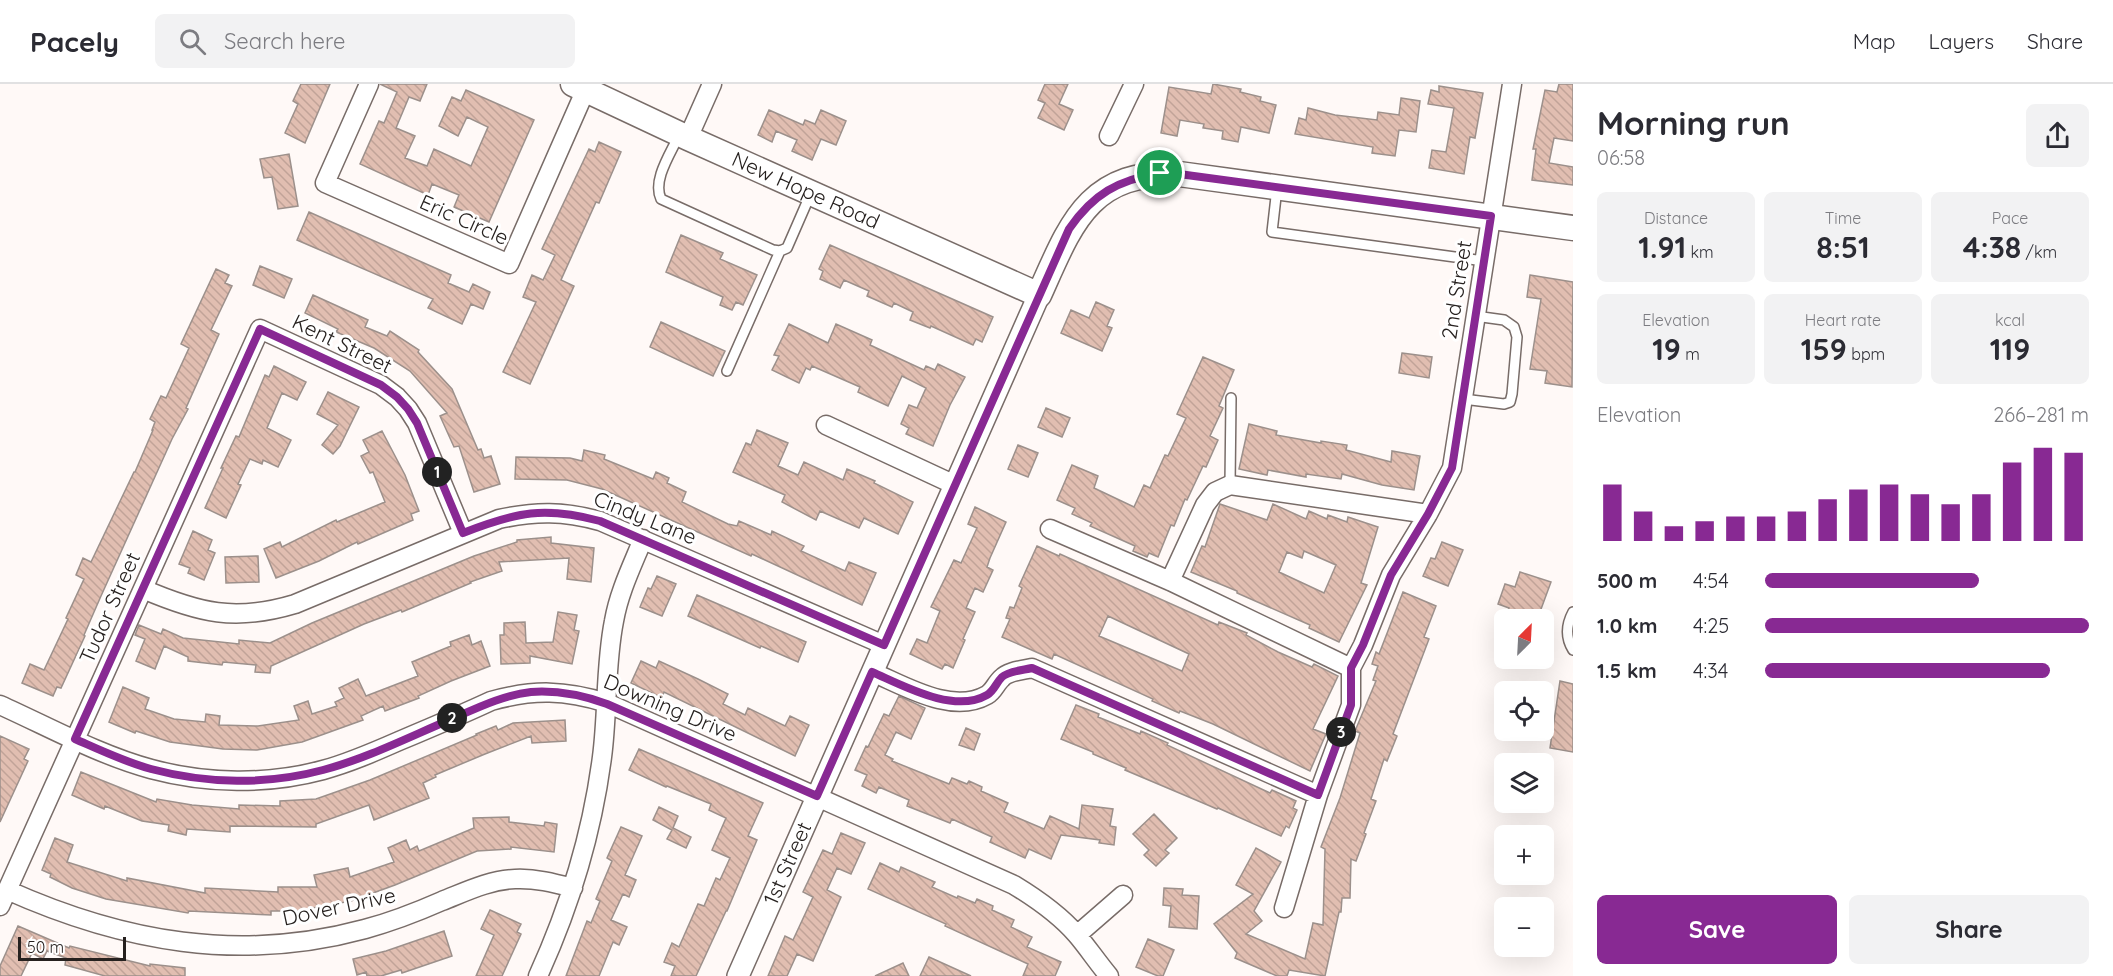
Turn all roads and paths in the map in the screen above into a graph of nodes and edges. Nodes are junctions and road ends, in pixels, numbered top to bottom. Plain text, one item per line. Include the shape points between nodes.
1 (369, 84) edge
2 (712, 84) edge
3 (1134, 84) edge
4 (1512, 84) edge
5 (580, 87) edge
6 (683, 136) junction
7 (1109, 136) dead end
8 (1277, 187) junction
9 (812, 193) junction
10 (1491, 216) junction
11 (1573, 228) edge
12 (780, 251) junction
13 (1484, 261) junction
14 (1040, 295) junction
15 (1475, 316) junction
16 (260, 329) joint
17 (728, 371) dead end
18 (1231, 399) dead end
19 (1463, 399) junction
20 (826, 425) dead end
21 (955, 485) junction
22 (1230, 485) junction
23 (1428, 514) junction
24 (1050, 529) dead end
25 (463, 533) junction
26 (643, 539) junction
27 (1170, 581) junction
28 (143, 589) junction
29 (1573, 612) edge
30 (884, 645) junction
31 (1573, 650) edge
32 (1351, 668) junction
33 (872, 672) junction
34 (607, 704) junction
35 (0, 705) edge
36 (75, 739) junction
37 (1318, 795) junction
38 (817, 796) junction
39 (573, 888) junction
40 (1123, 895) dead end
41 (4, 898) edge
42 (1284, 908) dead end
43 (1077, 935) junction
44 (538, 976) edge
45 (738, 976) edge
46 (1109, 976) edge

1 - 5 street, Eric Circle via 326,183 508,264
2 - 6 street
3 - 7 street
4 - 10 street, 2nd Street
5 - 6 main road, New Hope Road
6 - 9 main road, New Hope Road
6 - 12 lane via 658,182 661,199
8 - 10 main road, 1st Street
8 - 13 lane via 1272,232
8 - 14 main road, 1st Street via 1160,173 1115,185 1098,196 1071,226
9 - 12 lane via 787,248
9 - 14 main road, New Hope Road
10 - 11 main road, 1st Street
10 - 13 street, 2nd Street
12 - 17 lane
13 - 15 street, 2nd Street
14 - 21 street, 1st Street
15 - 19 street, 2nd Street
15 - 19 lane via 1504,320 1514,327 1518,337 1512,394 1510,402 1504,404
16 - 25 street, Kent Street via 372,380 397,397 417,423
16 - 28 street, Tudor Street
18 - 22 lane
19 - 23 street, 2nd Street via 1452,468
20 - 21 street
21 - 30 street, 1st Street
22 - 23 street
22 - 27 street via 1215,492 1206,505
23 - 32 street, 2nd Street via 1391,575
24 - 27 street
25 - 26 street, Cindy Lane via 499,519 551,512 600,521
25 - 28 street, Cindy Lane via 275,610 230,614 203,611
26 - 30 street, Cindy Lane
26 - 34 street via 622,587 614,619
27 - 32 street
28 - 36 street, Tudor Street
29 - 31 lane via 1567,634
30 - 33 street, 1st Street
32 - 37 street via 1351,705
33 - 37 street via 953,702 974,701 990,694 1003,675 1032,668
33 - 38 street, 1st Street
34 - 36 street, Downing Drive via 558,692 513,695 355,760 322,770 254,781 190,777 151,769
34 - 38 street, Downing Drive
34 - 39 street via 595,805
35 - 36 street, Downing Drive
36 - 41 street, Tudor Street
37 - 42 street
38 - 43 street, Downing Drive via 1014,885 1037,899
38 - 45 street, 1st Street
39 - 41 street, Dover Drive via 542,880 500,881 364,929 322,938 244,945 201,944 123,932
39 - 44 street
40 - 43 street
43 - 46 street, Downing Drive

